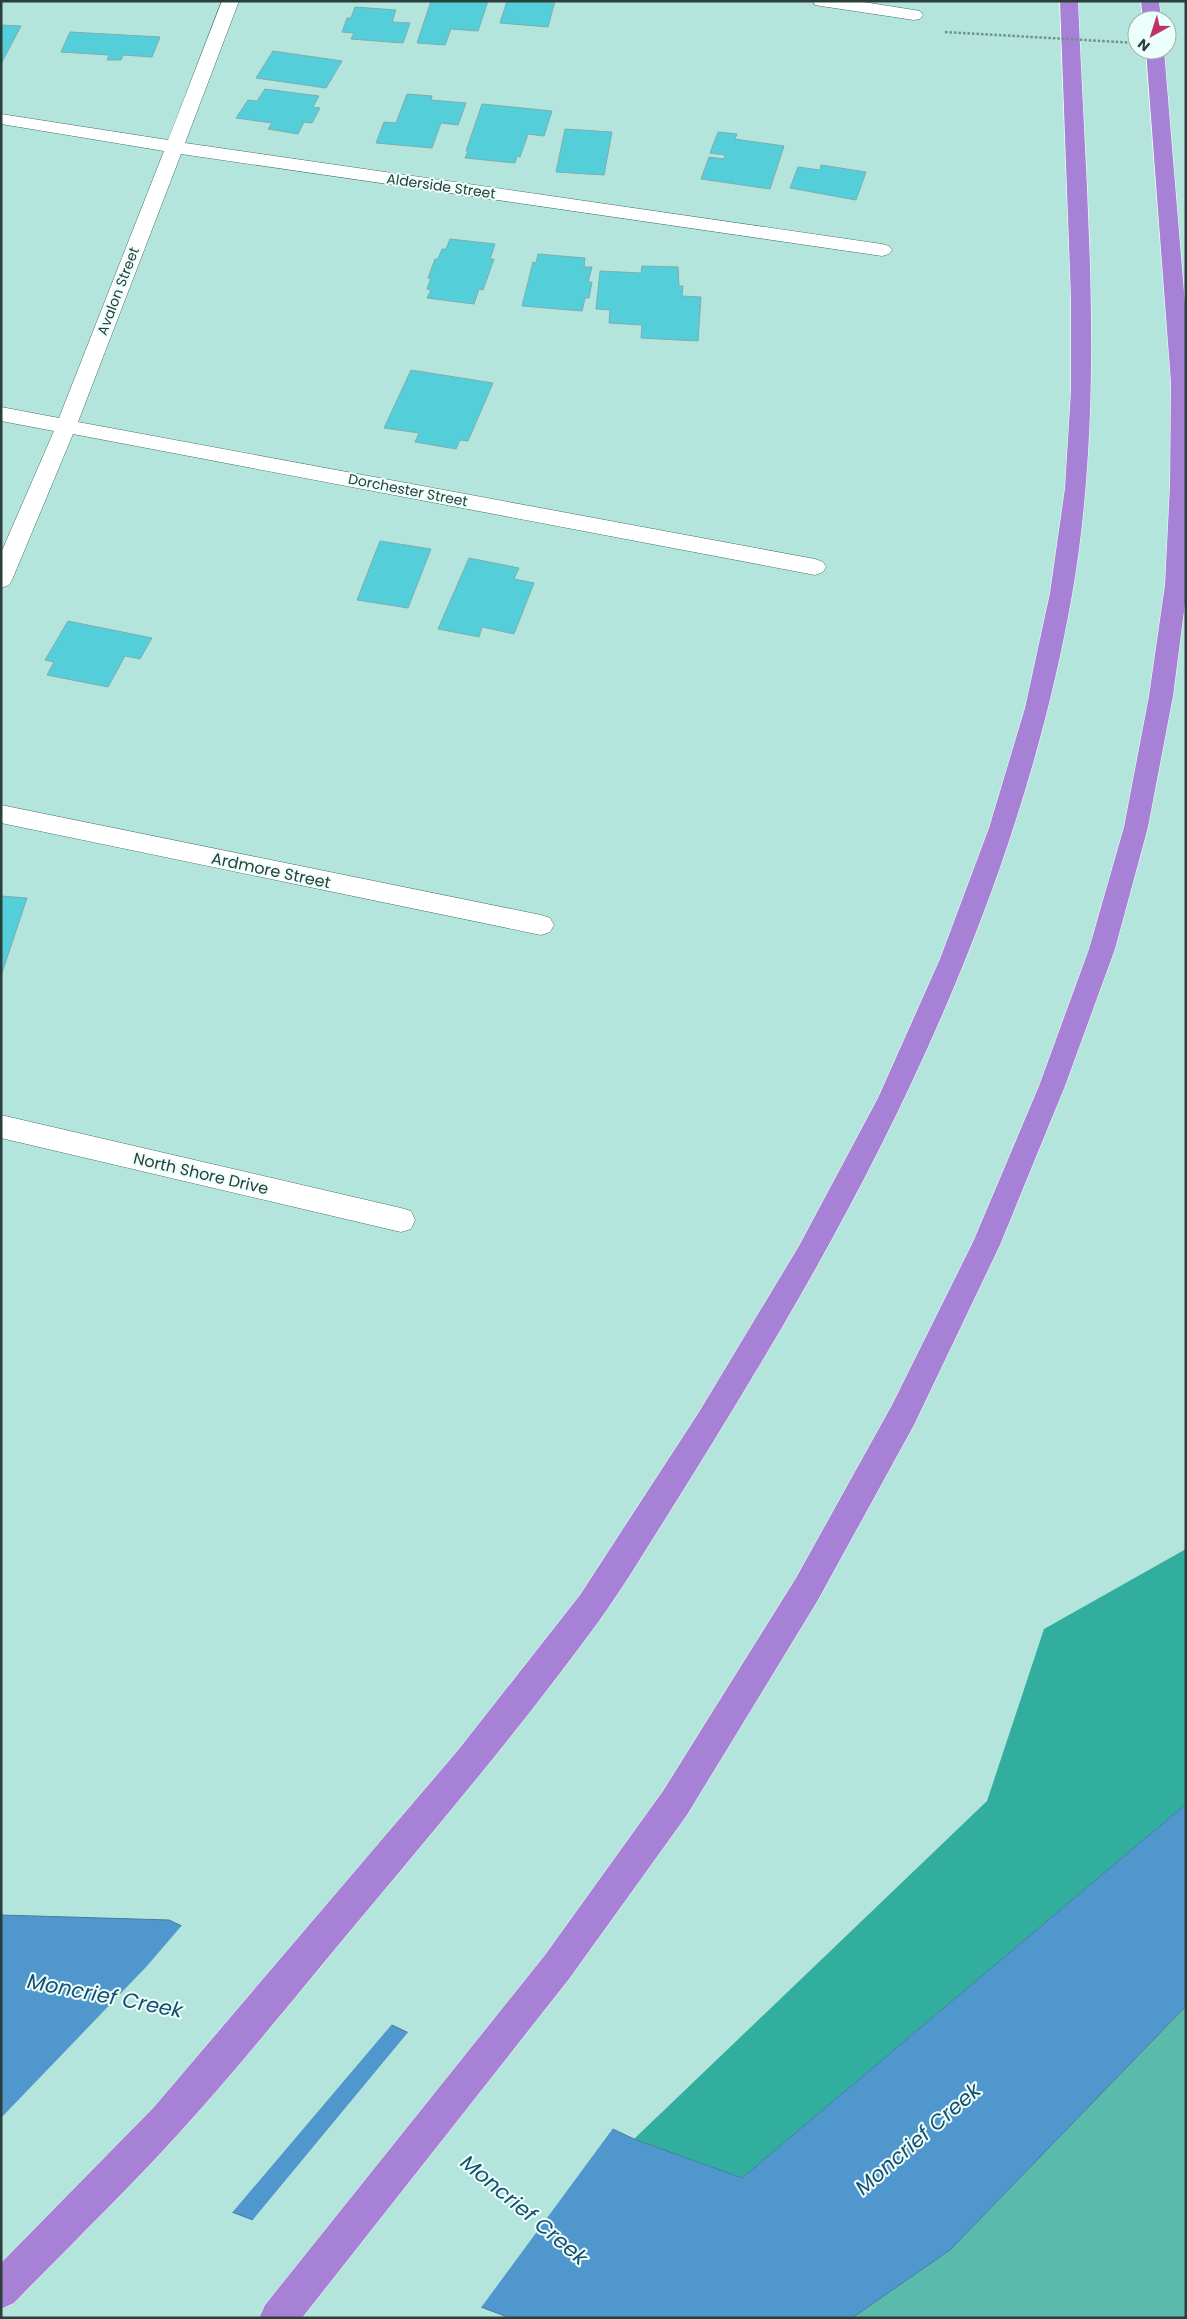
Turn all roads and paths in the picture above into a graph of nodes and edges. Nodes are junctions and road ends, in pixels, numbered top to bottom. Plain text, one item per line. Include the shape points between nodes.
1 (231, 1) edge
2 (821, 1) edge
3 (1070, 1) edge
4 (914, 15) dead end
5 (945, 32) dead end
6 (1127, 42) edge
7 (1155, 60) edge
8 (1, 119) edge
9 (174, 147) junction
10 (882, 250) dead end
11 (1, 414) edge
12 (66, 426) junction
13 (815, 566) dead end
14 (1, 580) edge
15 (1, 814) edge
16 (541, 925) dead end
17 (1, 1126) edge
18 (401, 1220) dead end
19 (1, 2290) edge
20 (278, 2318) edge

1 - 9 street, Avalon Street
2 - 4 street
3 - 19 highway via 1081,299 1081,390 1076,488 1061,593 1037,708 1001,828 952,959 894,1093 809,1255 710,1422 591,1606 470,1761 167,2120
5 - 6 path, bridge
7 - 20 highway via 1181,383 1176,585 1161,696 1136,827 1102,949 1052,1086 986,1245 903,1415 807,1589 675,1803 557,1967
8 - 9 street, Alderside Street
9 - 10 street, Alderside Street
9 - 12 street, Avalon Street
11 - 12 street, Dorchester Street
12 - 13 street, Dorchester Street
12 - 14 street, Avalon Street
15 - 16 street, Ardmore Street
17 - 18 street, North Shore Drive

